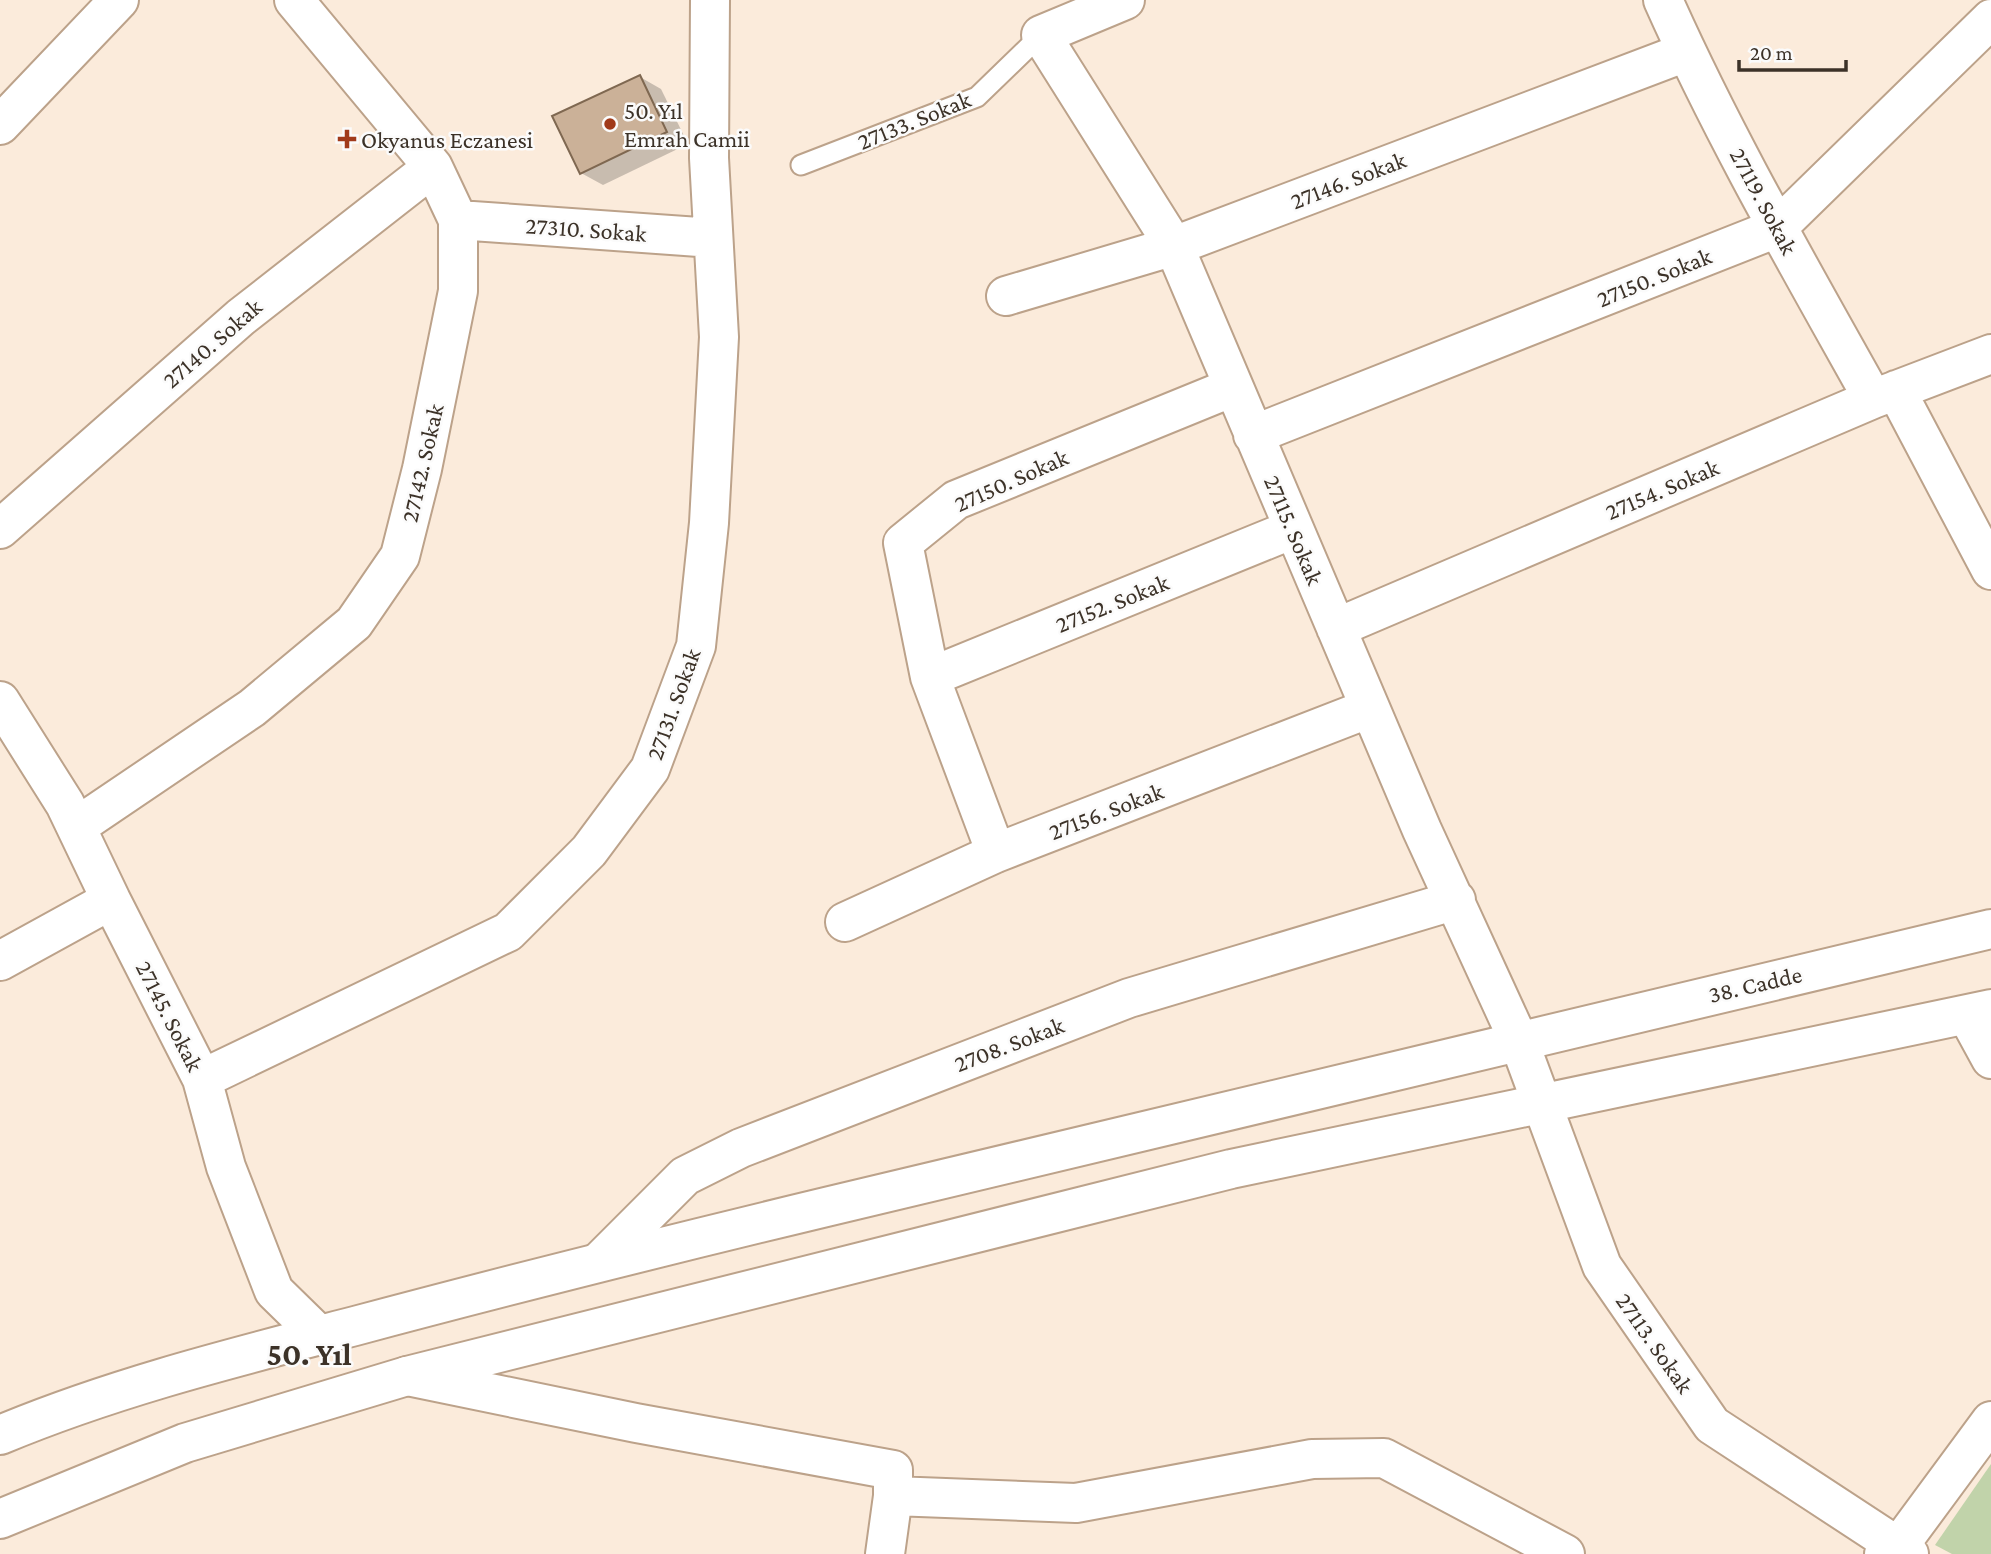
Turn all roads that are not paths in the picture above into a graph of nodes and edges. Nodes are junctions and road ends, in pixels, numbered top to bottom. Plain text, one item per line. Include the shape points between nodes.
1 (119, 0) edge
2 (294, 0) edge
3 (710, 0) edge
4 (1125, 0) edge
5 (1663, 0) edge
6 (1991, 19) edge
7 (1041, 35) junction
8 (1686, 52) junction
9 (0, 125) edge
10 (801, 164) dead end
11 (433, 167) junction
12 (458, 220) junction
13 (1777, 228) junction
14 (713, 238) junction
15 (1174, 246) junction
16 (1006, 296) dead end
17 (1991, 354) edge
18 (1233, 387) junction
19 (1884, 394) junction
20 (1254, 435) junction
21 (0, 529) edge
22 (1293, 529) junction
23 (1991, 570) edge
24 (1336, 628) junction
25 (930, 677) junction
26 (0, 701) edge
27 (1370, 708) junction
28 (76, 827) junction
29 (996, 853) junction
30 (111, 900) junction
31 (1456, 900) junction
32 (845, 922) dead end
33 (1991, 929) edge
34 (0, 961) edge
35 (1979, 1012) edge
36 (1518, 1039) junction
37 (1991, 1059) edge
38 (202, 1079) junction
39 (1542, 1104) junction
40 (600, 1261) junction
41 (319, 1335) junction
42 (407, 1376) junction
43 (1991, 1421) edge
44 (0, 1435) edge
45 (893, 1483) junction
46 (0, 1519) edge
47 (1897, 1551) edge
48 (884, 1554) edge
49 (1565, 1554) edge

1 - 9 street
2 - 11 street, 27142. Sokak
3 - 14 street, 27131. Sokak
4 - 7 street, 27133. Sokak
5 - 8 street, 27119. Sokak
6 - 13 street, 27150. Sokak
7 - 10 lane, 27133. Sokak via 976,97
7 - 15 street, 27115. Sokak
8 - 13 street, 27119. Sokak
8 - 15 street, 27146. Sokak
11 - 12 street, 27142. Sokak
11 - 21 street, 27140. Sokak via 241,317
12 - 14 street, 27310. Sokak
12 - 28 street, 27142. Sokak via 458,291 400,556 354,623 252,708
13 - 19 street, 27119. Sokak
13 - 20 street, 27150. Sokak
14 - 38 street, 27131. Sokak via 719,337 709,523 696,646 650,768 589,851 508,932
15 - 16 street, 27146. Sokak
15 - 18 street, 27115. Sokak
17 - 19 street, 27154. Sokak
18 - 20 street, 27115. Sokak
18 - 25 street, 27150. Sokak via 956,500 903,543
19 - 23 street, 27119. Sokak
19 - 24 street, 27154. Sokak
20 - 22 street, 27115. Sokak
22 - 24 street, 27115. Sokak
22 - 25 street, 27152. Sokak
24 - 27 street, 27115. Sokak
25 - 29 street, 27150. Sokak
26 - 28 street, 27145. Sokak
27 - 29 street, 27156. Sokak
27 - 31 street, 27115. Sokak
28 - 30 street, 27145. Sokak
29 - 32 street, 27156. Sokak
30 - 34 street
30 - 38 street, 27145. Sokak
31 - 36 street, 27115. Sokak
31 - 40 street, 2708. Sokak via 1129,998 741,1148 685,1175
33 - 36 street, 38. Cadde
35 - 37 street
35 - 39 street
36 - 39 street, 27113. Sokak
36 - 40 street, 38. Cadde
38 - 41 street, 27145. Sokak via 226,1167 274,1291
39 - 42 street via 1231,1169
39 - 47 street, 27113. Sokak via 1602,1266 1712,1424
40 - 41 street, 38. Cadde
41 - 44 street, 38. Cadde via 162,1378
42 - 45 street
42 - 46 street via 185,1443
43 - 47 street
45 - 48 street
45 - 49 street via 1076,1503 1312,1459 1384,1458

